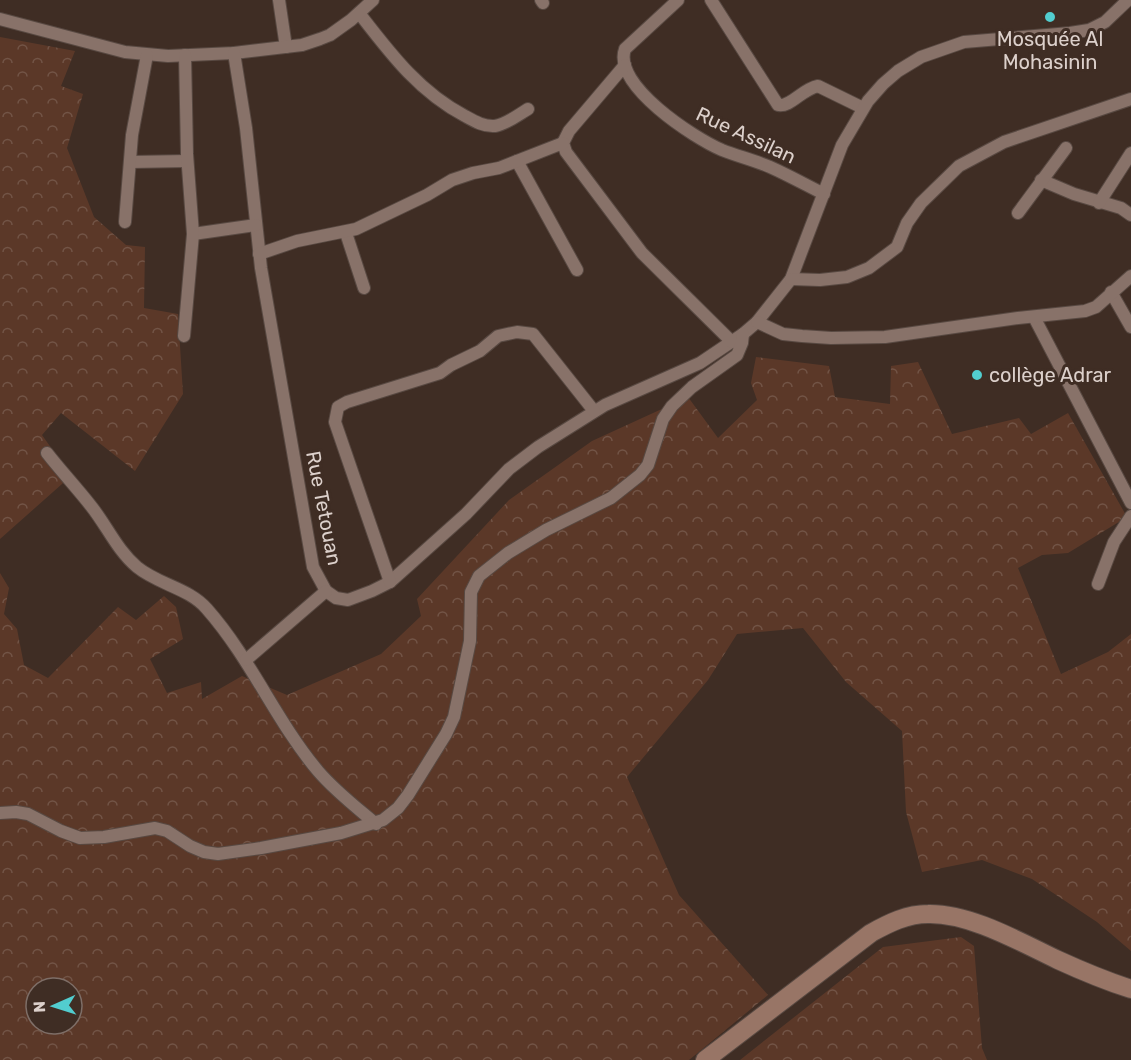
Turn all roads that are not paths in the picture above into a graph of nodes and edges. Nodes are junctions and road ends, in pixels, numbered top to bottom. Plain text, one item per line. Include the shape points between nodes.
1 (279, 0) edge
2 (373, 0) edge
3 (678, 0) edge
4 (711, 0) edge
5 (1128, 0) edge
6 (359, 13) junction
7 (0, 19) edge
8 (286, 47) junction
9 (234, 53) junction
10 (147, 55) junction
11 (185, 55) junction
12 (625, 65) junction
13 (1131, 99) edge
14 (863, 108) junction
15 (528, 109) dead end
16 (563, 143) junction
17 (1066, 148) dead end
18 (1131, 153) edge
19 (187, 161) junction
20 (517, 161) junction
21 (129, 162) junction
22 (1041, 180) junction
23 (824, 194) junction
24 (1099, 203) junction
25 (1130, 212) edge
26 (1018, 213) dead end
27 (125, 222) dead end
28 (256, 225) junction
29 (346, 233) junction
30 (193, 234) junction
31 (259, 254) junction
32 (577, 270) dead end
33 (1131, 276) edge
34 (791, 279) junction
35 (364, 288) dead end
36 (1112, 292) junction
37 (1034, 317) junction
38 (757, 322) junction
39 (1131, 327) edge
40 (743, 334) junction
41 (184, 336) dead end
42 (732, 342) junction
43 (594, 411) junction
44 (47, 453) dead end
45 (1131, 503) edge
46 (1131, 516) edge
47 (390, 582) junction
48 (1098, 584) dead end
49 (326, 591) junction
50 (246, 660) junction
51 (0, 813) edge
52 (376, 824) junction
53 (1131, 989) edge
54 (705, 1060) edge

1 - 8 street
2 - 6 street
3 - 12 street via 628,44 623,56
4 - 14 street via 778,105 789,104 818,86
5 - 14 street, Rue Tetouan via 1105,22 1089,30 964,42 931,53 883,84
6 - 8 street via 330,34
6 - 15 street via 417,83 457,112 492,126
7 - 10 street
8 - 9 street
9 - 11 street
9 - 28 street, Rue Tetouan
10 - 11 street
10 - 21 street
11 - 19 street
12 - 16 street
12 - 23 street, Rue Assilan via 632,79 672,121 720,149 767,166
13 - 34 street via 1019,136 959,166 921,203 897,247 869,268 847,277
14 - 23 street, Rue Tetouan via 842,145
16 - 20 street
16 - 42 street via 568,156 642,253
17 - 22 street
18 - 24 street
19 - 21 street
19 - 30 street
20 - 29 street via 452,180
20 - 32 street
21 - 27 street
22 - 24 street
22 - 26 street
23 - 34 street, Rue Tetouan
24 - 25 street
28 - 30 street
28 - 31 street, Rue Tetouan
29 - 31 street via 297,241
29 - 35 street
30 - 41 street
31 - 49 street, Rue Tetouan via 312,560
33 - 36 street
34 - 38 street, Rue Tetouan
36 - 37 street via 1091,310
36 - 39 street
37 - 38 street via 858,338 783,333
37 - 45 street
38 - 40 street, Rue Tetouan
40 - 42 street, Rue Tetouan
40 - 52 street via 737,355 684,394 669,411 648,465 640,475 611,498 546,530 479,576 471,592 470,640 454,717 408,795
42 - 43 street, Rue Tetouan via 680,373
43 - 47 street, Rue Tetouan via 521,459
43 - 47 street via 533,334 517,332 498,336 440,373 338,407 335,422
44 - 50 street via 130,561 147,575 198,599
46 - 48 street via 1114,542
47 - 49 street, Rue Tetouan via 348,600
49 - 50 street
50 - 52 street via 319,771
51 - 52 street via 28,814 80,838 155,828 204,852 218,854
53 - 54 street via 982,926 941,915 917,915 871,933

